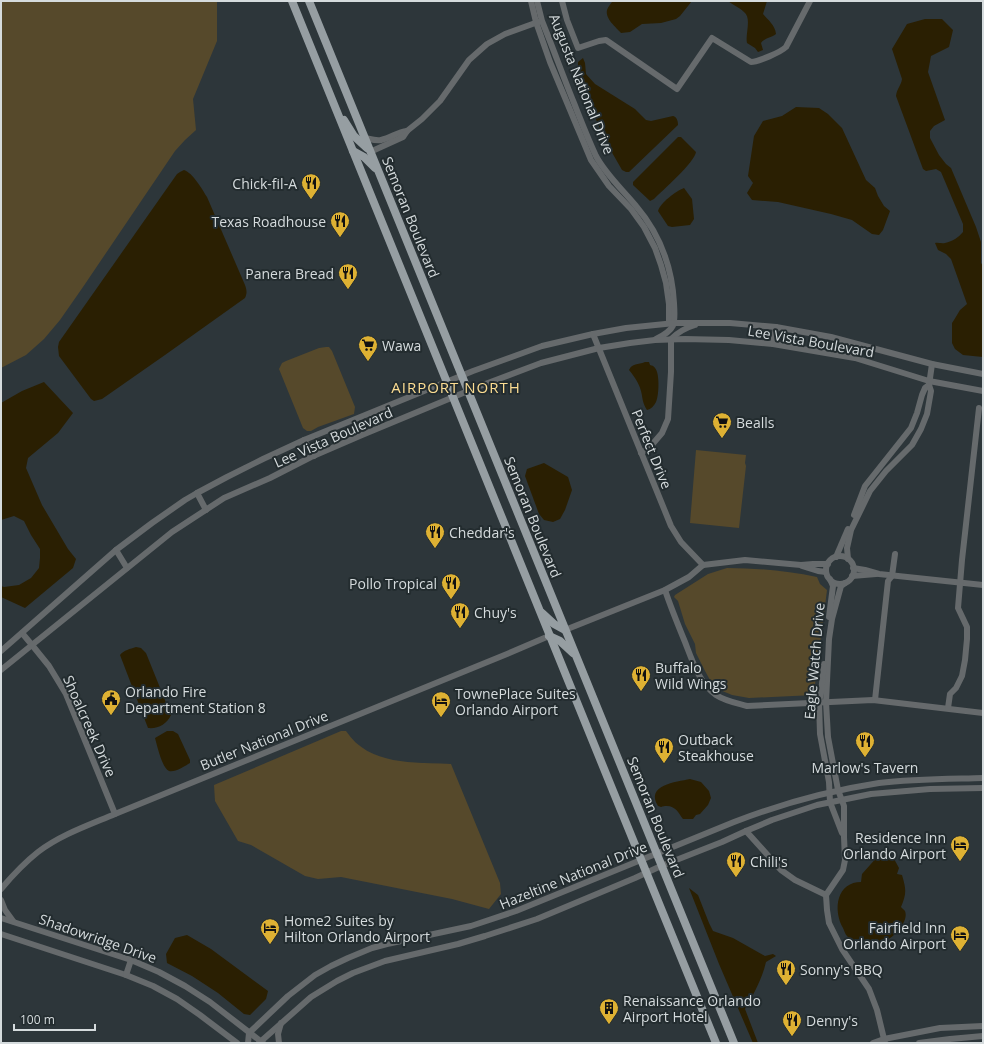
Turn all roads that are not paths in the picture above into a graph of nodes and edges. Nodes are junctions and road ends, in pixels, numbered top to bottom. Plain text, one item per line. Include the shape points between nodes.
1 (292, 1) edge
2 (309, 1) edge
3 (531, 1) edge
4 (537, 1) edge
5 (562, 1) edge
6 (810, 1) edge
7 (539, 22) junction
8 (333, 101) junction
9 (407, 131) junction
10 (365, 138) junction
11 (353, 151) junction
12 (370, 152) junction
13 (381, 177) junction
14 (672, 323) junction
15 (701, 323) junction
16 (776, 327) junction
17 (593, 334) junction
18 (671, 339) junction
19 (655, 340) junction
20 (773, 344) junction
21 (598, 348) junction
22 (932, 364) junction
23 (983, 374) edge
24 (462, 376) junction
25 (446, 382) junction
26 (929, 383) junction
27 (468, 391) junction
28 (983, 391) edge
29 (453, 398) junction
30 (979, 408) dead end
31 (304, 440) junction
32 (641, 453) junction
33 (314, 456) junction
34 (197, 494) junction
35 (206, 510) junction
36 (116, 550) junction
37 (895, 554) dead end
38 (836, 557) junction
39 (848, 559) junction
40 (828, 564) junction
41 (703, 565) junction
42 (801, 566) junction
43 (127, 568) junction
44 (853, 568) junction
45 (826, 572) junction
46 (879, 574) junction
47 (852, 576) junction
48 (892, 576) junction
49 (830, 579) junction
50 (845, 583) junction
51 (961, 583) junction
52 (983, 585) edge
53 (665, 590) junction
54 (539, 610) junction
55 (565, 630) junction
56 (22, 633) junction
57 (549, 636) junction
58 (32, 645) junction
59 (1, 651) edge
60 (575, 655) junction
61 (1, 670) edge
62 (875, 700) junction
63 (819, 702) junction
64 (826, 702) junction
65 (948, 708) junction
66 (983, 713) edge
67 (983, 778) edge
68 (983, 788) edge
69 (838, 790) junction
70 (829, 792) junction
71 (841, 800) junction
72 (830, 802) junction
73 (115, 814) junction
74 (746, 831) junction
75 (844, 837) junction
76 (656, 854) junction
77 (641, 860) junction
78 (661, 866) junction
79 (647, 873) junction
80 (1, 889) edge
81 (826, 895) junction
82 (1, 900) edge
83 (1, 918) edge
84 (14, 922) junction
85 (1, 934) edge
86 (131, 960) junction
87 (126, 975) junction
88 (281, 1024) junction
89 (983, 1026) edge
90 (249, 1033) junction
91 (983, 1036) edge
92 (884, 1041) edge
93 (237, 1043) edge
94 (248, 1043) edge
95 (261, 1043) edge
96 (279, 1043) edge
97 (716, 1043) edge
98 (734, 1043) edge
99 (873, 1043) edge
100 (919, 1043) edge

1 - 8 main road, Semoran Boulevard
2 - 10 main road, Semoran Boulevard
3 - 7 street, Augusta National Drive
4 - 7 street, Augusta National Drive
5 - 6 street via 578,48 606,40 677,89 712,38 751,62 782,50
7 - 9 street via 505,34 487,44 469,60 440,101
7 - 14 street, Augusta National Drive via 597,158 650,224 663,248 673,289
8 - 11 main road, Semoran Boulevard
8 - 12 main road via 354,136
9 - 10 street via 400,131 381,140
9 - 12 street via 403,137
10 - 12 main road, Semoran Boulevard
11 - 13 main road via 372,164
11 - 25 main road, Semoran Boulevard
12 - 13 main road, Semoran Boulevard
13 - 24 main road, Semoran Boulevard
14 - 15 street, Lee Vista Boulevard
14 - 17 street, Lee Vista Boulevard
14 - 19 street via 668,332
15 - 16 street, Lee Vista Boulevard
15 - 18 street via 684,328
16 - 20 street
16 - 22 street, Lee Vista Boulevard via 831,337
17 - 21 street, Perfect Drive
17 - 24 street, Lee Vista Boulevard via 542,346
18 - 19 street, Lee Vista Boulevard
18 - 20 street, Lee Vista Boulevard via 702,338
18 - 32 street via 668,419 662,433
19 - 21 street, Lee Vista Boulevard
20 - 26 street, Lee Vista Boulevard via 855,358
21 - 27 street, Lee Vista Boulevard via 541,363
21 - 32 street, Perfect Drive
22 - 23 street, Lee Vista Boulevard
22 - 26 street
24 - 25 street, Lee Vista Boulevard
24 - 27 main road, Semoran Boulevard
25 - 29 main road, Semoran Boulevard
25 - 31 street, Lee Vista Boulevard
26 - 28 street, Lee Vista Boulevard
26 - 38 street via 922,395 911,428 865,486
26 - 39 street via 932,391 921,428 912,445 870,491 851,530 847,548
27 - 29 street, Lee Vista Boulevard
27 - 55 main road, Semoran Boulevard
29 - 33 street, Lee Vista Boulevard
29 - 54 main road, Semoran Boulevard
30 - 51 street
31 - 33 street
31 - 34 street, Lee Vista Boulevard
32 - 41 street, Perfect Drive via 671,526 681,542
33 - 35 street, Lee Vista Boulevard via 224,498
34 - 35 street
34 - 36 street, Lee Vista Boulevard
35 - 43 street, Lee Vista Boulevard via 172,532
36 - 43 street
36 - 56 street, Lee Vista Boulevard
37 - 48 street
38 - 39 street
38 - 40 street
39 - 44 street
40 - 42 street
40 - 45 street
41 - 42 street via 745,560
41 - 53 street via 689,577
42 - 45 street
43 - 58 street, Lee Vista Boulevard
44 - 46 street
44 - 47 street
45 - 49 street, Eagle Watch Drive
46 - 47 street
46 - 48 street
47 - 50 street, Eagle Watch Drive
48 - 51 street
48 - 62 street via 888,581
49 - 50 street via 837,583
49 - 63 street, Eagle Watch Drive via 833,586
50 - 64 street, Eagle Watch Drive via 841,586 832,619
51 - 52 street
51 - 65 street via 958,608 967,627 967,644 962,676 950,694
53 - 55 street
53 - 63 street via 696,669 705,685 715,694 728,702 747,706
54 - 55 main road
54 - 57 main road, Semoran Boulevard
55 - 60 main road, Semoran Boulevard
56 - 58 street, Shoalcreek Drive
56 - 59 street, Lee Vista Boulevard
57 - 60 main road via 564,644
57 - 73 street, Butler National Drive
57 - 77 main road, Semoran Boulevard
58 - 61 street, Lee Vista Boulevard
58 - 73 street, Shoalcreek Drive via 66,694
60 - 76 main road, Semoran Boulevard
62 - 64 street
62 - 65 street
63 - 64 street
63 - 70 street, Eagle Watch Drive via 820,734
64 - 69 street, Eagle Watch Drive via 828,737
65 - 66 street
67 - 69 street, Hazeltine National Drive via 880,783
68 - 71 street, Hazeltine National Drive via 901,791
69 - 70 street, Hazeltine National Drive
69 - 71 street, Eagle Watch Drive
70 - 72 street, Eagle Watch Drive
70 - 76 street, Hazeltine National Drive via 762,812
71 - 72 street, Hazeltine National Drive
71 - 75 street, Eagle Watch Drive via 844,806
72 - 74 street, Hazeltine National Drive
72 - 75 street, Eagle Watch Drive
73 - 80 street, Butler National Drive via 70,833 43,849 27,861
74 - 78 street, Hazeltine National Drive
74 - 81 street via 782,870 795,880
75 - 81 street, Eagle Watch Drive via 843,870
76 - 77 street, Hazeltine National Drive
76 - 78 main road, Semoran Boulevard
77 - 79 main road, Semoran Boulevard
77 - 90 street, Hazeltine National Drive via 488,921 387,944 355,955 302,985
78 - 79 street, Hazeltine National Drive
78 - 98 main road, Semoran Boulevard
79 - 88 street, Hazeltine National Drive via 537,919 490,935 361,969 319,992
79 - 97 main road, Semoran Boulevard
81 - 92 street via 831,928 869,989
82 - 84 street via 4,910
83 - 84 street, Shadowridge Drive
84 - 86 street, Shadowridge Drive
85 - 87 street, Shadowridge Drive
86 - 87 street
86 - 90 street, Shadowridge Drive via 185,986
87 - 93 street, Shadowridge Drive via 177,999
88 - 95 street, Hazeltine National Drive
88 - 96 street
89 - 92 street via 940,1028
90 - 94 street
90 - 95 street, Shadowridge Drive
91 - 100 street
92 - 99 street

